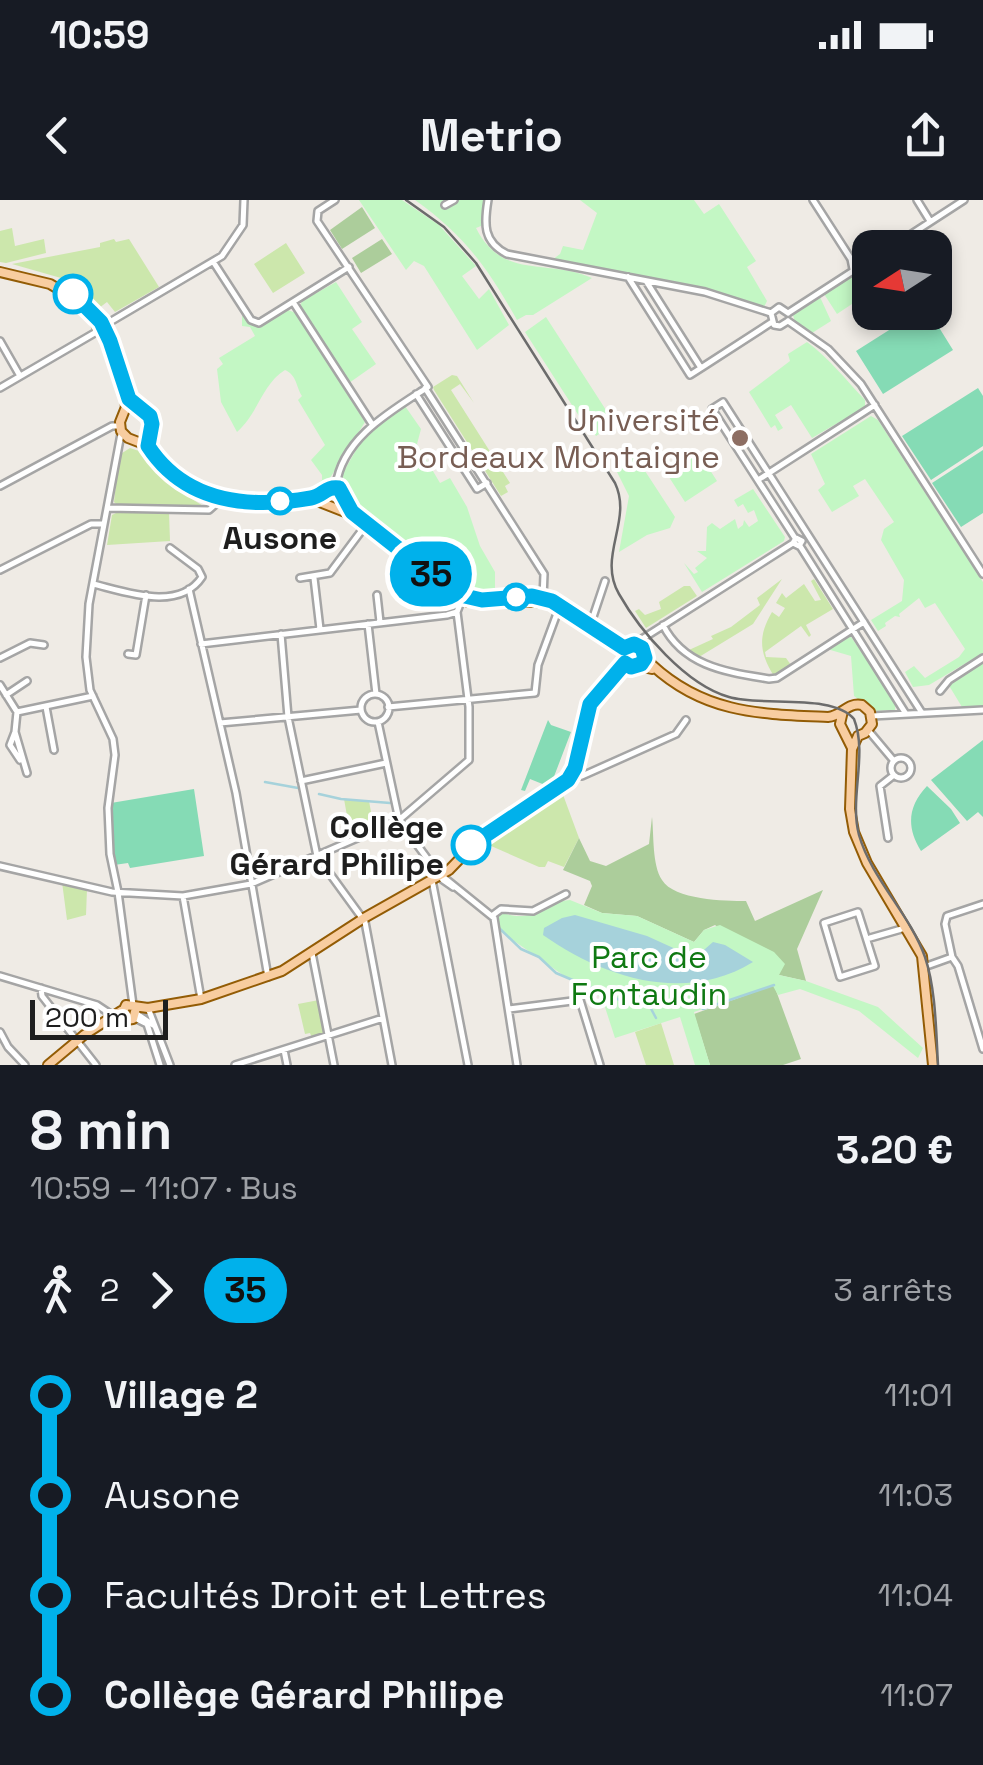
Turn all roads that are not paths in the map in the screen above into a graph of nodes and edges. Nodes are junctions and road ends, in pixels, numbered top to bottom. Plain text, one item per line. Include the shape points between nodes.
1 (244, 200) edge
2 (334, 200) edge
3 (454, 200) edge
4 (488, 200) edge
5 (813, 200) edge
6 (917, 200) edge
7 (964, 200) edge
8 (445, 205) dead end
9 (930, 222) junction
10 (918, 230) edge
11 (214, 262) junction
12 (852, 264) edge
13 (350, 267) junction
14 (0, 271) edge
15 (852, 271) edge
16 (628, 277) junction
17 (645, 280) junction
18 (294, 304) junction
19 (788, 312) junction
20 (771, 313) junction
21 (772, 322) junction
22 (788, 322) junction
23 (102, 328) junction
24 (678, 332) junction
25 (667, 338) junction
26 (0, 341) edge
27 (701, 368) junction
28 (20, 376) junction
29 (0, 388) edge
30 (426, 388) junction
31 (416, 394) junction
32 (876, 406) junction
33 (140, 408) junction
34 (123, 414) junction
35 (372, 424) junction
36 (120, 428) junction
37 (149, 433) junction
38 (134, 440) junction
39 (118, 448) junction
40 (769, 473) junction
41 (758, 480) junction
42 (486, 484) junction
43 (0, 486) edge
44 (336, 486) junction
45 (324, 492) junction
46 (345, 498) junction
47 (218, 502) junction
48 (108, 508) junction
49 (330, 508) junction
50 (104, 524) junction
51 (365, 526) junction
52 (808, 534) junction
53 (797, 542) junction
54 (170, 548) dead end
55 (0, 570) edge
56 (983, 574) edge
57 (300, 578) dead end
58 (314, 578) junction
59 (605, 581) dead end
60 (93, 584) junction
61 (189, 589) junction
62 (146, 595) junction
63 (378, 596) dead end
64 (459, 596) junction
65 (543, 598) junction
66 (560, 606) junction
67 (457, 612) junction
68 (380, 622) junction
69 (864, 622) junction
70 (368, 624) junction
71 (590, 626) junction
72 (663, 626) junction
73 (320, 629) junction
74 (852, 629) junction
75 (281, 634) junction
76 (201, 644) junction
77 (634, 644) junction
78 (44, 645) dead end
79 (624, 648) junction
80 (128, 654) dead end
81 (645, 654) junction
82 (0, 658) edge
83 (983, 658) edge
84 (625, 663) junction
85 (638, 666) junction
86 (27, 680) dead end
87 (2, 689) edge
88 (940, 691) dead end
89 (376, 694) junction
90 (93, 696) junction
91 (468, 700) junction
92 (46, 706) junction
93 (388, 707) junction
94 (361, 710) junction
95 (983, 710) edge
96 (843, 711) junction
97 (17, 712) junction
98 (922, 713) junction
99 (906, 714) junction
100 (872, 716) junction
101 (288, 717) junction
102 (686, 720) dead end
103 (378, 722) junction
104 (220, 723) junction
105 (843, 730) junction
106 (868, 730) junction
107 (858, 736) junction
108 (852, 749) junction
109 (54, 750) dead end
110 (894, 761) junction
111 (386, 763) junction
112 (27, 774) dead end
113 (572, 774) junction
114 (894, 775) junction
115 (301, 782) junction
116 (399, 820) junction
117 (888, 838) dead end
118 (316, 856) junction
119 (0, 866) edge
120 (435, 878) junction
121 (251, 884) junction
122 (118, 892) junction
123 (566, 894) dead end
124 (183, 896) junction
125 (983, 904) edge
126 (492, 915) junction
127 (364, 918) junction
128 (907, 932) junction
129 (869, 938) junction
130 (312, 954) junction
131 (952, 957) junction
132 (922, 967) junction
133 (0, 976) edge
134 (268, 977) junction
135 (41, 988) junction
136 (201, 999) junction
137 (148, 1008) junction
138 (509, 1010) junction
139 (126, 1013) junction
140 (383, 1018) junction
141 (155, 1027) junction
142 (980, 1031) edge
143 (0, 1032) edge
144 (328, 1035) junction
145 (77, 1040) junction
146 (983, 1048) edge
147 (284, 1050) junction
148 (25, 1065) edge
149 (48, 1065) edge
150 (96, 1065) edge
151 (160, 1065) edge
152 (170, 1065) edge
153 (235, 1065) edge
154 (287, 1065) edge
155 (334, 1065) edge
156 (392, 1065) edge
157 (468, 1065) edge
158 (517, 1065) edge
159 (600, 1065) edge
160 (934, 1065) edge

1 - 11 street via 238,235
2 - 13 street via 316,219
3 - 8 street
4 - 16 street via 486,231 502,252
5 - 12 street
6 - 9 street
7 - 9 street
9 - 10 street
11 - 18 street via 256,323
11 - 23 street
13 - 18 street
13 - 30 street
14 - 23 main road via 65,292
15 - 19 street
16 - 17 street
16 - 25 street
17 - 20 street
17 - 24 street
18 - 35 street
19 - 20 street via 779,307
19 - 22 street
20 - 21 street
21 - 22 street
21 - 27 street
22 - 32 street via 837,357
23 - 28 street
23 - 33 main road via 129,399
23 - 34 main road via 124,393
24 - 25 street
24 - 27 street
25 - 27 street via 690,375
26 - 28 street
28 - 29 street
30 - 31 street
30 - 42 street
31 - 35 street
31 - 42 street via 476,489
32 - 40 street
32 - 56 street
33 - 34 main road
33 - 37 main road via 151,420
34 - 36 main road
35 - 44 street via 340,469
36 - 38 main road
36 - 39 street
36 - 43 street via 95,434
37 - 38 main road
37 - 45 main road via 148,446 164,466 211,497 262,502
38 - 39 street
38 - 47 main road via 174,480
39 - 48 street
40 - 41 street
40 - 41 street via 723,402 712,409
40 - 52 street
41 - 53 street
42 - 65 street via 544,574
44 - 45 main road
44 - 46 main road
45 - 49 main road
46 - 49 main road
46 - 64 main road via 352,512
47 - 48 street via 209,510
47 - 49 main road via 316,501
48 - 50 street
49 - 51 main road
50 - 55 street
50 - 60 street
51 - 58 street via 330,574
51 - 64 main road
52 - 53 street
52 - 69 street
53 - 72 street
53 - 74 street
54 - 61 street via 200,571 201,580
57 - 58 street
58 - 73 street
59 - 71 street
60 - 62 street
60 - 90 street via 86,657
61 - 62 street via 170,598
61 - 76 street
62 - 80 street via 136,655
63 - 68 street
64 - 65 main road
64 - 66 main road via 475,603
64 - 67 street
65 - 66 main road
66 - 71 main road
66 - 91 street via 538,665 537,689
67 - 68 street
67 - 91 street
68 - 70 street
69 - 74 street
69 - 98 street
70 - 73 street
70 - 89 street
71 - 79 main road
72 - 74 street via 705,666 769,679
72 - 77 street
73 - 75 street
74 - 99 street
75 - 76 street
75 - 101 street
76 - 104 street
77 - 79 main road
77 - 81 main road
78 - 82 street via 30,643
79 - 84 main road
81 - 85 main road
81 - 96 main road via 652,665 727,709 828,717
83 - 88 street
84 - 85 main road
84 - 113 main road via 590,704
85 - 105 main road via 727,712 829,720
86 - 87 street
87 - 97 street
89 - 93 street
89 - 94 street
90 - 92 street
90 - 122 street via 113,739 108,808
91 - 93 street
91 - 116 street via 469,760
92 - 97 street
92 - 109 street
93 - 103 street
94 - 101 street
94 - 103 street
95 - 98 street
96 - 100 main road via 857,704
96 - 105 main road
97 - 112 street via 15,732
98 - 99 street
99 - 100 street
100 - 106 main road
101 - 104 street
101 - 115 street
102 - 113 street via 676,734 582,776
103 - 111 street
104 - 121 street
105 - 107 main road
105 - 108 main road
106 - 107 main road
106 - 110 street
107 - 108 main road
108 - 128 main road via 854,832
110 - 114 street
110 - 114 street via 903,759 910,768 904,778
111 - 115 street
111 - 116 street
113 - 120 main road
114 - 117 street via 880,786
115 - 118 street
116 - 118 street
116 - 120 street
118 - 121 street
118 - 127 street
119 - 122 street
120 - 126 street via 446,876
120 - 127 main road
120 - 157 street
121 - 124 street
121 - 134 street
122 - 124 street
122 - 139 street via 132,992
123 - 126 street via 539,909 502,908
124 - 136 street
125 - 131 street via 945,918
126 - 138 street
127 - 130 main road
127 - 140 street
128 - 129 street
128 - 132 main road
129 - 129 street via 858,912 824,923 840,977 875,966
130 - 134 main road
130 - 144 street
131 - 132 street
131 - 142 street
132 - 160 main road
133 - 135 street
134 - 136 main road
135 - 139 street
135 - 145 street
136 - 137 main road
137 - 139 main road
137 - 141 street
138 - 158 street
138 - 159 street via 580,1000
139 - 141 street
139 - 145 main road
139 - 151 street via 148,1026
140 - 144 street
140 - 156 street
141 - 152 street
142 - 146 street
143 - 148 street
144 - 147 street
144 - 155 street
145 - 149 main road
145 - 150 street
147 - 153 street
147 - 154 street

